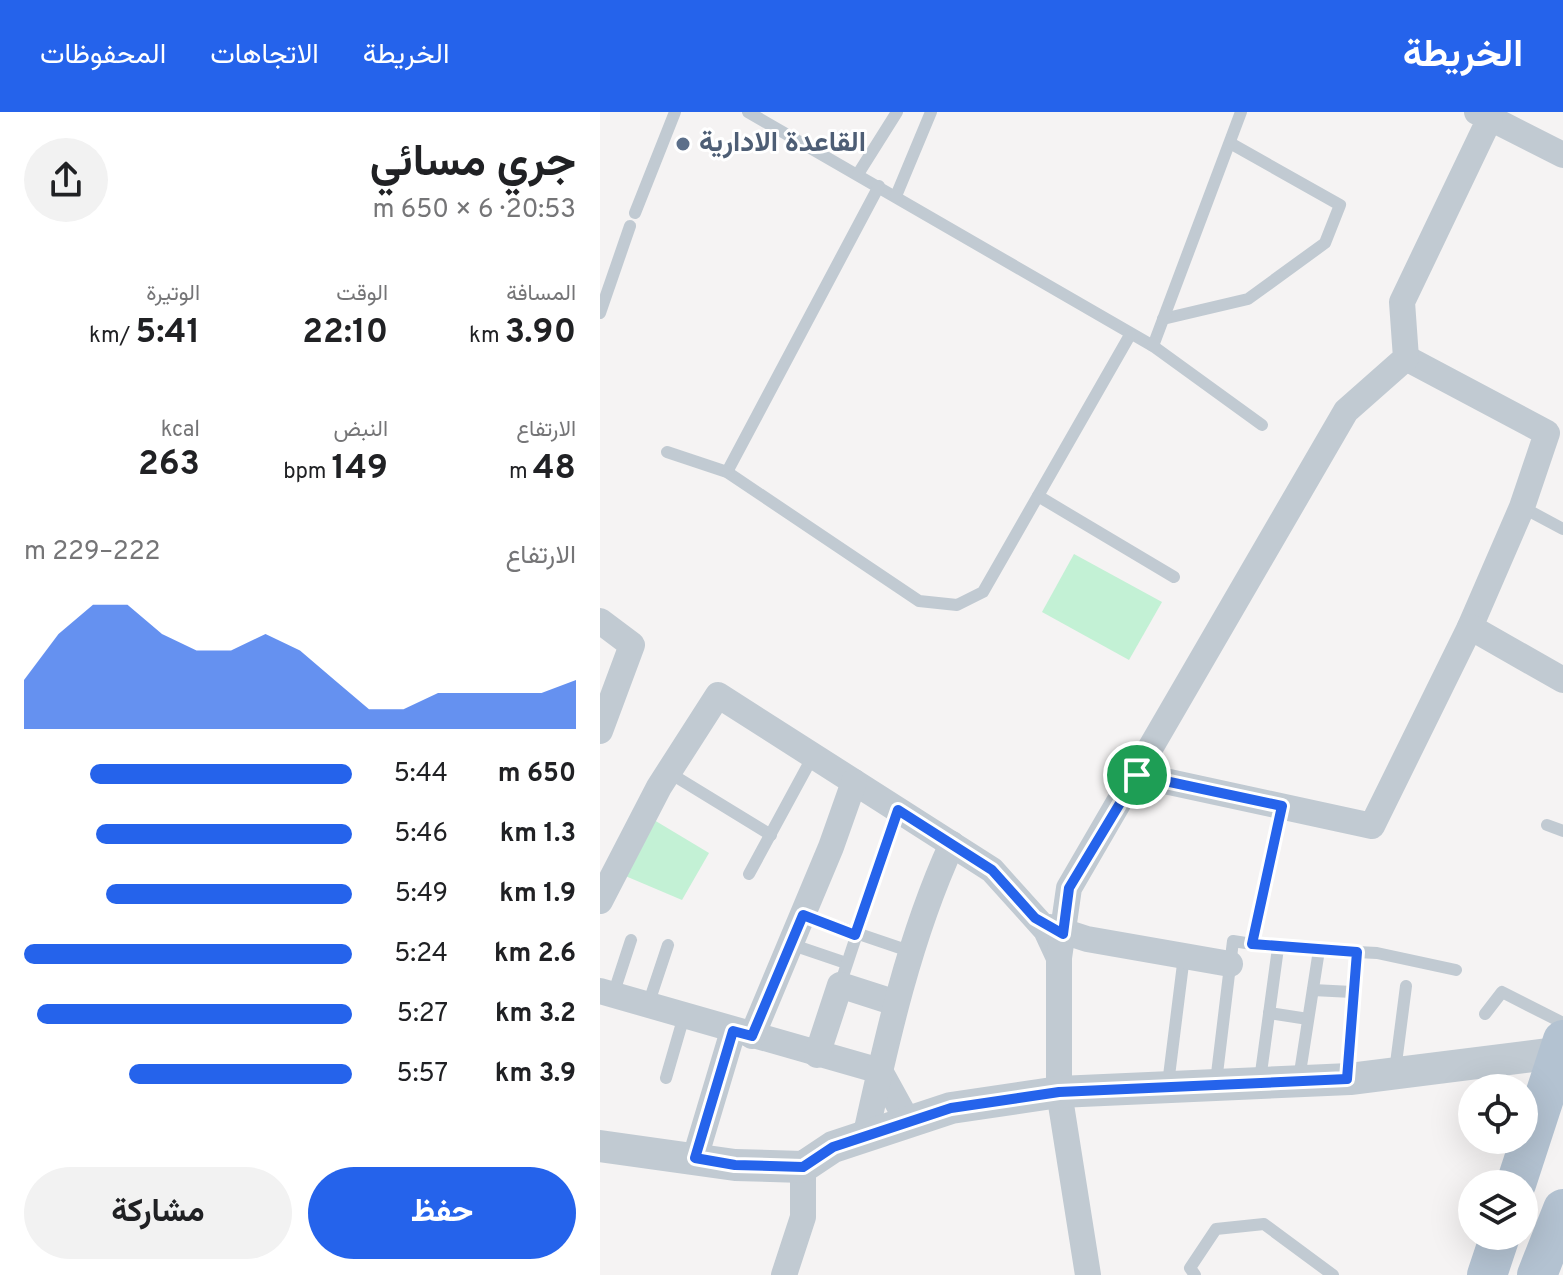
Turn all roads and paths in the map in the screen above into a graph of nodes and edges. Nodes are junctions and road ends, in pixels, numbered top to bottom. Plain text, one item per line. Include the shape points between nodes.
1 (674, 112) edge
2 (748, 112) edge
3 (897, 112) edge
4 (931, 112) edge
5 (1241, 112) edge
6 (1483, 115) edge
7 (1230, 143) junction
8 (1563, 155) edge
9 (858, 174) junction
10 (879, 186) junction
11 (896, 196) junction
12 (600, 313) edge
13 (1163, 319) junction
14 (1130, 335) junction
15 (1153, 346) junction
16 (1406, 358) junction
17 (1262, 425) dead end
18 (667, 452) dead end
19 (727, 472) junction
20 (1038, 496) junction
21 (1522, 507) junction
22 (1563, 529) edge
23 (1174, 577) dead end
24 (600, 621) edge
25 (1470, 627) junction
26 (1563, 680) edge
27 (603, 713) edge
28 (813, 756) junction
29 (668, 772) junction
30 (1137, 775) junction
31 (854, 782) junction
32 (1282, 806) junction
33 (898, 810) junction
34 (1547, 825) dead end
35 (1563, 831) edge
36 (771, 835) junction
37 (952, 844) junction
38 (749, 874) dead end
39 (600, 901) edge
40 (803, 915) junction
41 (855, 935) junction
42 (631, 940) dead end
43 (790, 944) junction
44 (1252, 944) junction
45 (668, 945) dead end
46 (1061, 946) junction
47 (1278, 948) junction
48 (1319, 950) junction
49 (912, 952) junction
50 (1357, 952) junction
51 (1184, 956) junction
52 (1230, 964) junction
53 (1456, 970) dead end
54 (843, 974) junction
55 (1406, 986) dead end
56 (1313, 990) junction
57 (1352, 992) junction
58 (606, 993) edge
59 (896, 1003) junction
60 (648, 1005) junction
61 (1269, 1013) junction
62 (1485, 1014) dead end
63 (684, 1016) junction
64 (1308, 1019) junction
65 (742, 1034) junction
66 (1561, 1039) edge
67 (817, 1055) junction
68 (880, 1071) junction
69 (1395, 1074) junction
70 (666, 1078) dead end
71 (1347, 1079) junction
72 (1298, 1082) junction
73 (1260, 1083) junction
74 (1216, 1085) junction
75 (1168, 1087) junction
76 (1059, 1092) junction
77 (908, 1122) junction
78 (865, 1138) junction
79 (600, 1146) edge
80 (695, 1158) junction
81 (803, 1167) junction
82 (1520, 1170) edge
83 (1563, 1209) edge
84 (1495, 1250) edge
85 (784, 1275) edge
86 (1088, 1275) edge
87 (1195, 1275) edge
88 (1333, 1275) edge
89 (1487, 1275) edge
90 (1537, 1275) edge

1 - 12 lane
2 - 9 lane
3 - 9 lane
4 - 11 lane
5 - 7 lane
6 - 8 street
6 - 16 street via 1402,302
7 - 13 lane
7 - 13 lane via 1340,205 1325,243 1248,299
9 - 10 lane
10 - 11 lane
10 - 19 lane
11 - 14 lane
13 - 15 lane
14 - 15 lane
14 - 20 lane
15 - 17 lane
16 - 21 street via 1547,433
16 - 30 street via 1346,411
18 - 19 lane
19 - 20 lane via 919,601 957,605 983,592
20 - 23 lane
21 - 22 lane
21 - 25 street
24 - 27 street via 632,645
25 - 26 street
25 - 32 street via 1372,826
28 - 29 street via 718,695
28 - 31 street
28 - 36 lane
29 - 36 lane
29 - 39 street
30 - 32 street
30 - 46 street via 1069,888
31 - 33 street
31 - 40 street
32 - 44 lane
33 - 37 street
33 - 41 lane
34 - 35 lane
36 - 38 lane
37 - 46 street via 992,870
37 - 49 street via 928,896
40 - 41 lane
40 - 43 street
41 - 49 lane
41 - 54 lane
42 - 58 lane
43 - 54 lane
43 - 65 street
44 - 47 lane
44 - 52 lane via 1233,941
45 - 60 lane
46 - 51 street
46 - 76 street
47 - 48 lane
47 - 61 lane
48 - 50 lane
48 - 56 lane
49 - 59 street
50 - 53 lane
50 - 57 lane
51 - 52 street
51 - 75 lane
52 - 74 lane
54 - 59 street
54 - 67 street
55 - 69 lane
56 - 57 lane
56 - 64 lane
57 - 71 lane
58 - 60 street
59 - 68 street
60 - 63 street
61 - 64 lane
61 - 73 lane
62 - 66 lane via 1502,992
63 - 65 street
63 - 70 lane
64 - 72 lane
65 - 67 street
65 - 80 street
66 - 69 street
66 - 82 main road
67 - 68 street
68 - 77 street
68 - 78 street
69 - 71 street
71 - 72 street
72 - 73 street
73 - 74 street
74 - 75 street
75 - 76 street
76 - 77 street via 951,1108
76 - 86 street
77 - 78 street
78 - 81 street via 833,1147
79 - 80 street
80 - 81 street
81 - 85 street via 803,1217
83 - 90 main road
84 - 89 main road
87 - 88 lane via 1190,1268 1216,1229 1264,1224

